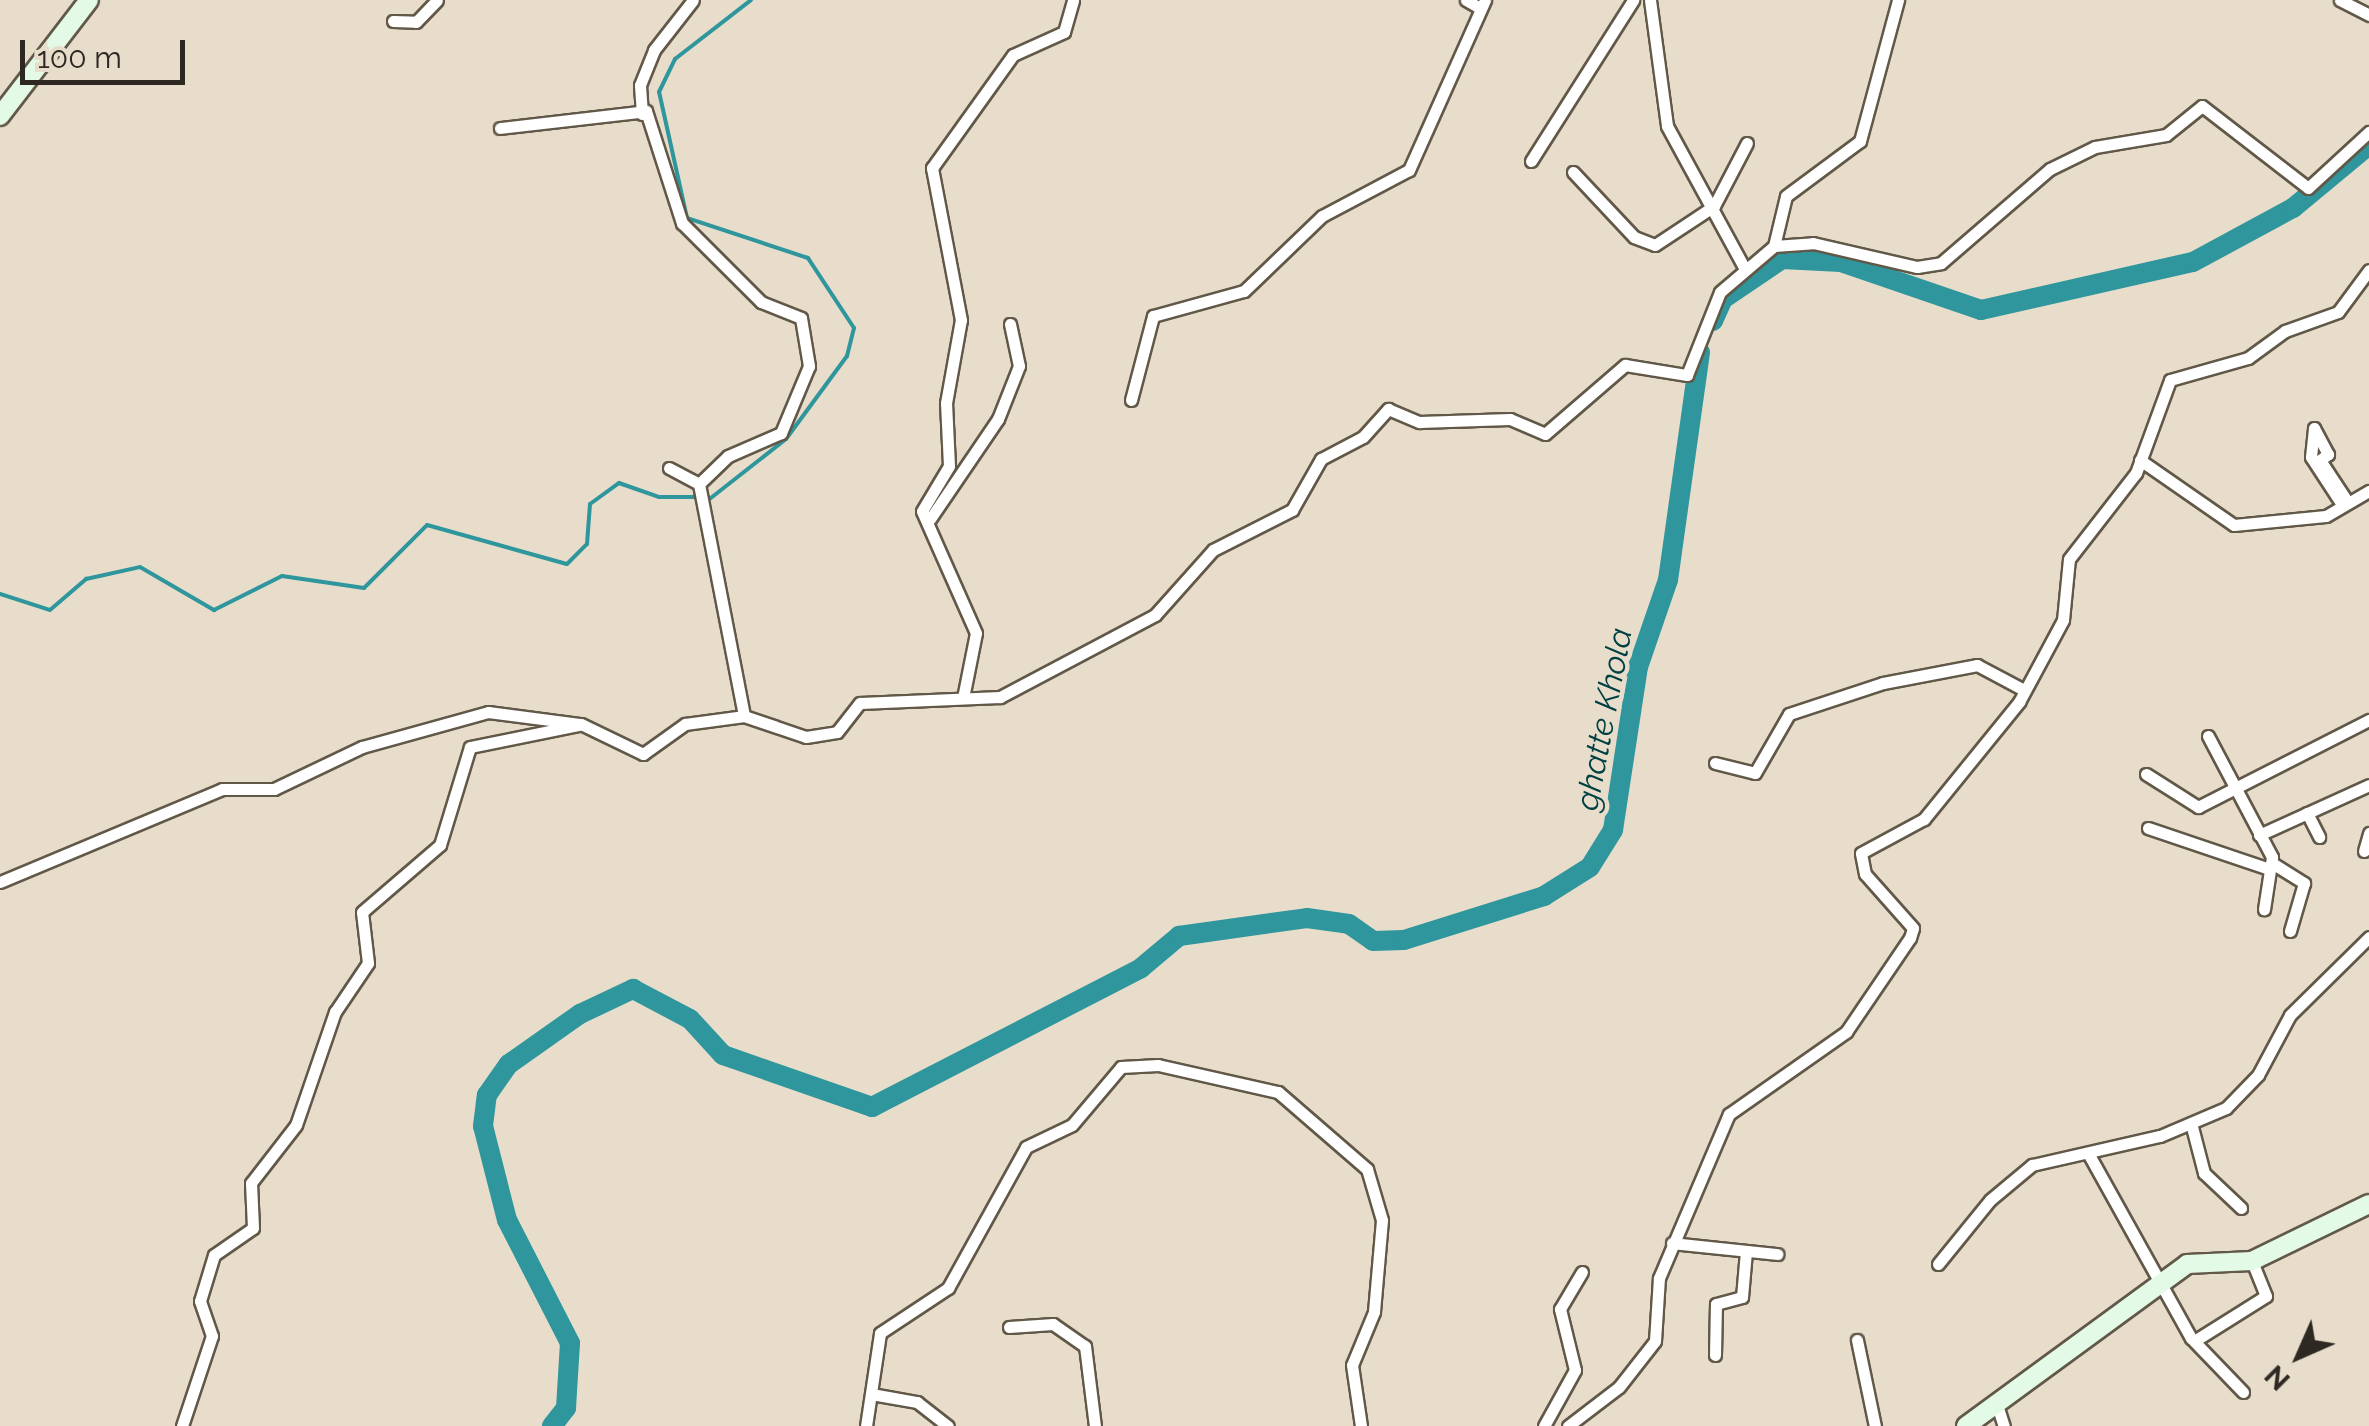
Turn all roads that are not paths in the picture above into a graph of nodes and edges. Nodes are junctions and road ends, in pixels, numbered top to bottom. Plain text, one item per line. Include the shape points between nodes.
1 (89, 0) edge
2 (438, 0) edge
3 (693, 0) edge
4 (1072, 0) edge
5 (1466, 0) edge
6 (1633, 0) edge
7 (1650, 0) edge
8 (1898, 0) edge
9 (2340, 0) edge
10 (1482, 4) edge
11 (2369, 15) edge
12 (393, 21) dead end
13 (642, 114) junction
14 (0, 116) edge
15 (500, 128) dead end
16 (2369, 132) edge
17 (1747, 143) dead end
18 (1532, 161) dead end
19 (1573, 172) dead end
20 (1714, 206) junction
21 (1774, 246) junction
22 (1744, 267) junction
23 (2369, 270) edge
24 (1010, 324) dead end
25 (1130, 400) dead end
26 (2140, 460) junction
27 (669, 468) dead end
28 (699, 484) junction
29 (2369, 491) edge
30 (2343, 500) junction
31 (930, 519) junction
32 (2024, 690) junction
33 (963, 698) junction
34 (744, 716) junction
35 (2369, 720) edge
36 (581, 724) junction
37 (2208, 736) dead end
38 (1714, 764) dead end
39 (2146, 774) dead end
40 (2369, 784) edge
41 (2234, 789) junction
42 (2307, 813) junction
43 (2148, 828) dead end
44 (2369, 832) edge
45 (2259, 834) junction
46 (2319, 837) dead end
47 (2364, 850) dead end
48 (2269, 866) junction
49 (0, 882) edge
50 (2264, 909) dead end
51 (2290, 932) dead end
52 (2369, 937) edge
53 (2190, 1123) junction
54 (2088, 1153) junction
55 (2369, 1204) edge
56 (2242, 1208) dead end
57 (1672, 1243) junction
58 (1746, 1251) junction
59 (1777, 1254) dead end
60 (2252, 1261) junction
61 (1938, 1264) dead end
62 (1582, 1272) dead end
63 (2158, 1282) junction
64 (1009, 1327) dead end
65 (2200, 1338) junction
66 (1858, 1340) dead end
67 (1715, 1356) dead end
68 (2243, 1392) dead end
69 (877, 1396) junction
70 (1996, 1402) junction
71 (182, 1426) edge
72 (866, 1426) edge
73 (948, 1426) edge
74 (1095, 1426) edge
75 (1361, 1426) edge
76 (1544, 1426) edge
77 (1568, 1426) edge
78 (1874, 1426) edge
79 (1966, 1426) edge
80 (2004, 1426) edge

1 - 14 street
2 - 12 street via 416,22
3 - 13 street via 654,50 640,85
4 - 31 street via 1064,32 1013,55 932,168 962,320 946,403 949,466 924,500
5 - 10 street
6 - 18 street
7 - 20 street via 1667,126
8 - 21 street via 1860,141 1786,196
9 - 11 street
10 - 25 street via 1409,170 1322,216 1244,292 1152,316
13 - 15 street
13 - 28 street via 651,116 682,224 761,302 801,318 811,346 781,433 728,456
16 - 21 street via 2308,188 2202,106 2166,135 2095,147 2050,170 1930,267 1835,245
17 - 20 street
19 - 20 street via 1634,238 1655,245
20 - 22 street
21 - 22 street
22 - 33 street via 1720,292 1687,375 1625,365 1545,434 1510,419 1419,422 1388,408 1363,438 1320,459 1292,510 1213,550 1155,615 1017,689
23 - 26 street via 2338,312 2286,331 2248,358 2170,380
24 - 31 street via 1019,366 998,420
26 - 30 street via 2224,524 2314,518
26 - 32 street via 2068,559 2062,620
27 - 28 street
28 - 34 street
29 - 30 street
30 - 30 street via 2320,460 2328,454 2314,428 2312,457
31 - 33 street via 938,563 976,633
32 - 38 street via 1978,665 1883,683 1789,714 1755,772
32 - 57 street via 1939,805 1861,853 1912,934 1846,1032 1729,1114
33 - 34 street via 860,703 838,732 806,737
34 - 36 street via 685,724 643,754
35 - 41 street
36 - 49 street via 488,712 362,748 274,789 222,789
36 - 71 street via 470,747 440,845 362,912 368,963 335,1012 296,1125 251,1183 253,1228 214,1255 200,1301 212,1336
37 - 41 street
39 - 41 street via 2198,808
40 - 42 street
41 - 45 street
42 - 45 street
42 - 46 street
43 - 48 street
44 - 47 street
45 - 48 street
48 - 50 street
48 - 51 street via 2304,883
52 - 53 street via 2290,1015 2258,1075 2226,1108
53 - 54 street
53 - 56 street via 2204,1173
54 - 61 street via 2025,1170
54 - 63 street
55 - 60 street
57 - 58 street
57 - 77 street via 1655,1340 1619,1387
58 - 59 street
58 - 67 street via 1742,1297 1716,1304
60 - 63 street via 2186,1264
60 - 65 street via 2266,1296
62 - 76 street via 1560,1309 1574,1370
63 - 65 street
63 - 70 street
64 - 74 street via 1054,1324 1085,1346
65 - 68 street
66 - 78 street
69 - 72 street
69 - 73 street via 917,1402
69 - 75 street via 880,1333 948,1288 1026,1147 1072,1125 1121,1067 1158,1065 1278,1092 1367,1170 1382,1220 1374,1312 1352,1365
70 - 79 street
70 - 80 street

